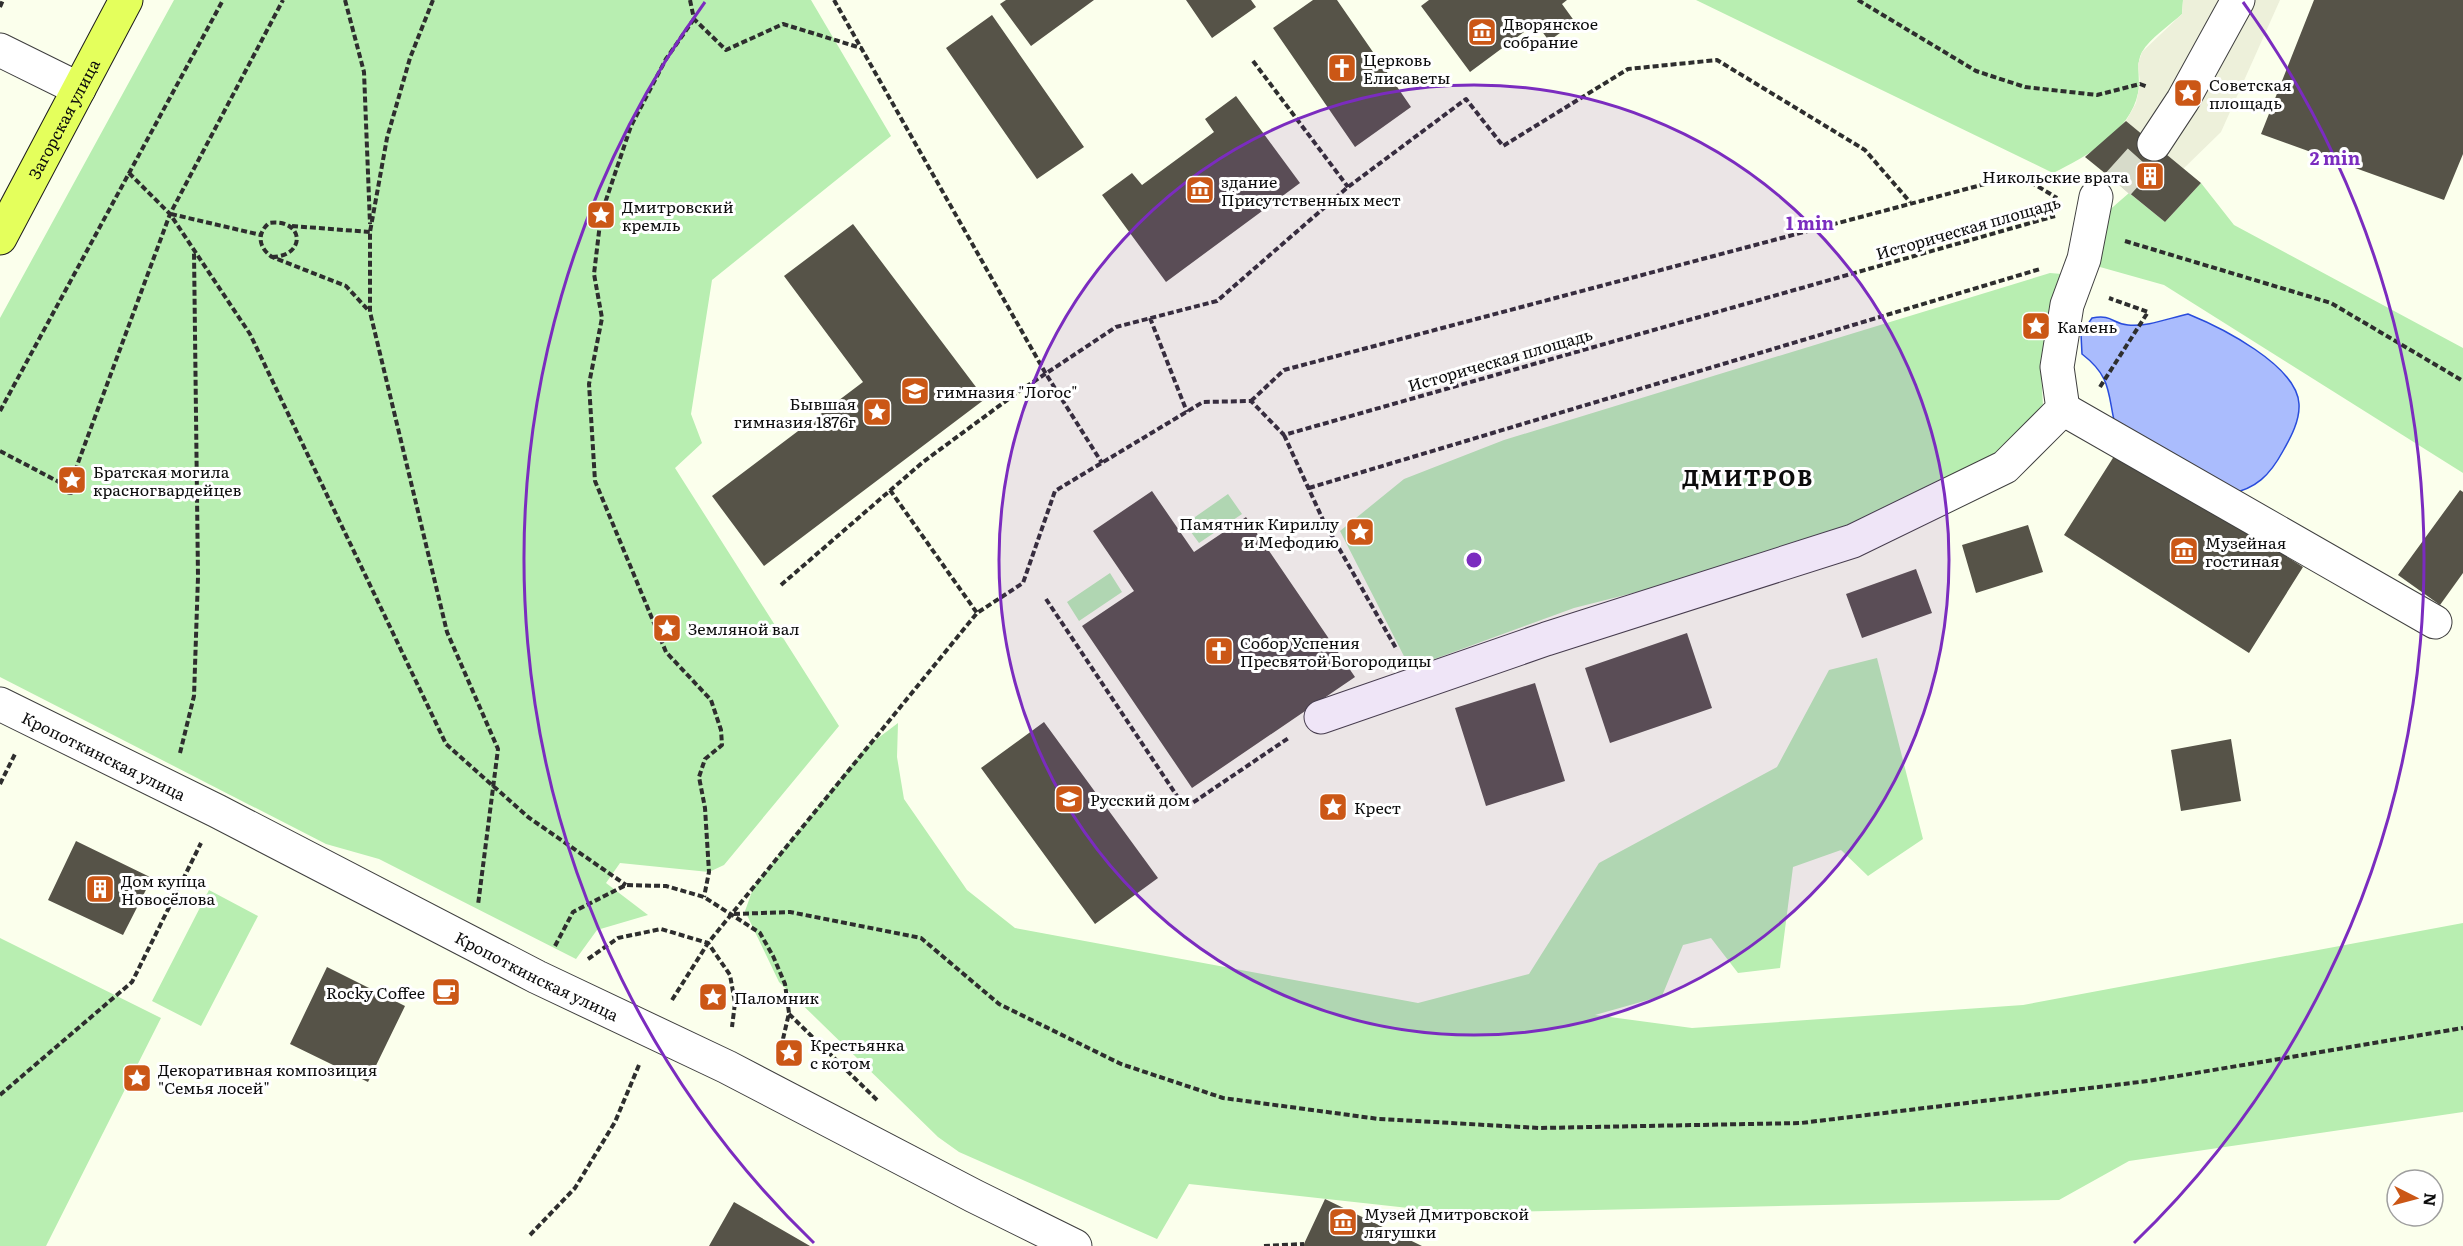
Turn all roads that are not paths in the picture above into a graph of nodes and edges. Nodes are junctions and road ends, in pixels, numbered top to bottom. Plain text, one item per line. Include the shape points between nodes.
1 (126, 0) edge
2 (2238, 0) edge
3 (0, 50) edge
4 (79, 89) junction
5 (2154, 144) tunnel mouth
6 (2095, 206) tunnel mouth
7 (0, 238) edge
8 (2063, 409) junction
9 (2435, 622) dead end
10 (0, 704) edge
11 (1321, 717) road end
12 (1075, 1246) edge

1 - 4 main road, Загорская улица
2 - 5 street
3 - 4 street
4 - 7 main road, Загорская улица
6 - 8 street via 2084,259 2067,305 2057,367
8 - 9 street
8 - 11 street via 2005,467 1853,541 1546,639
10 - 12 street, Кропоткинская улица via 547,981 765,1086

